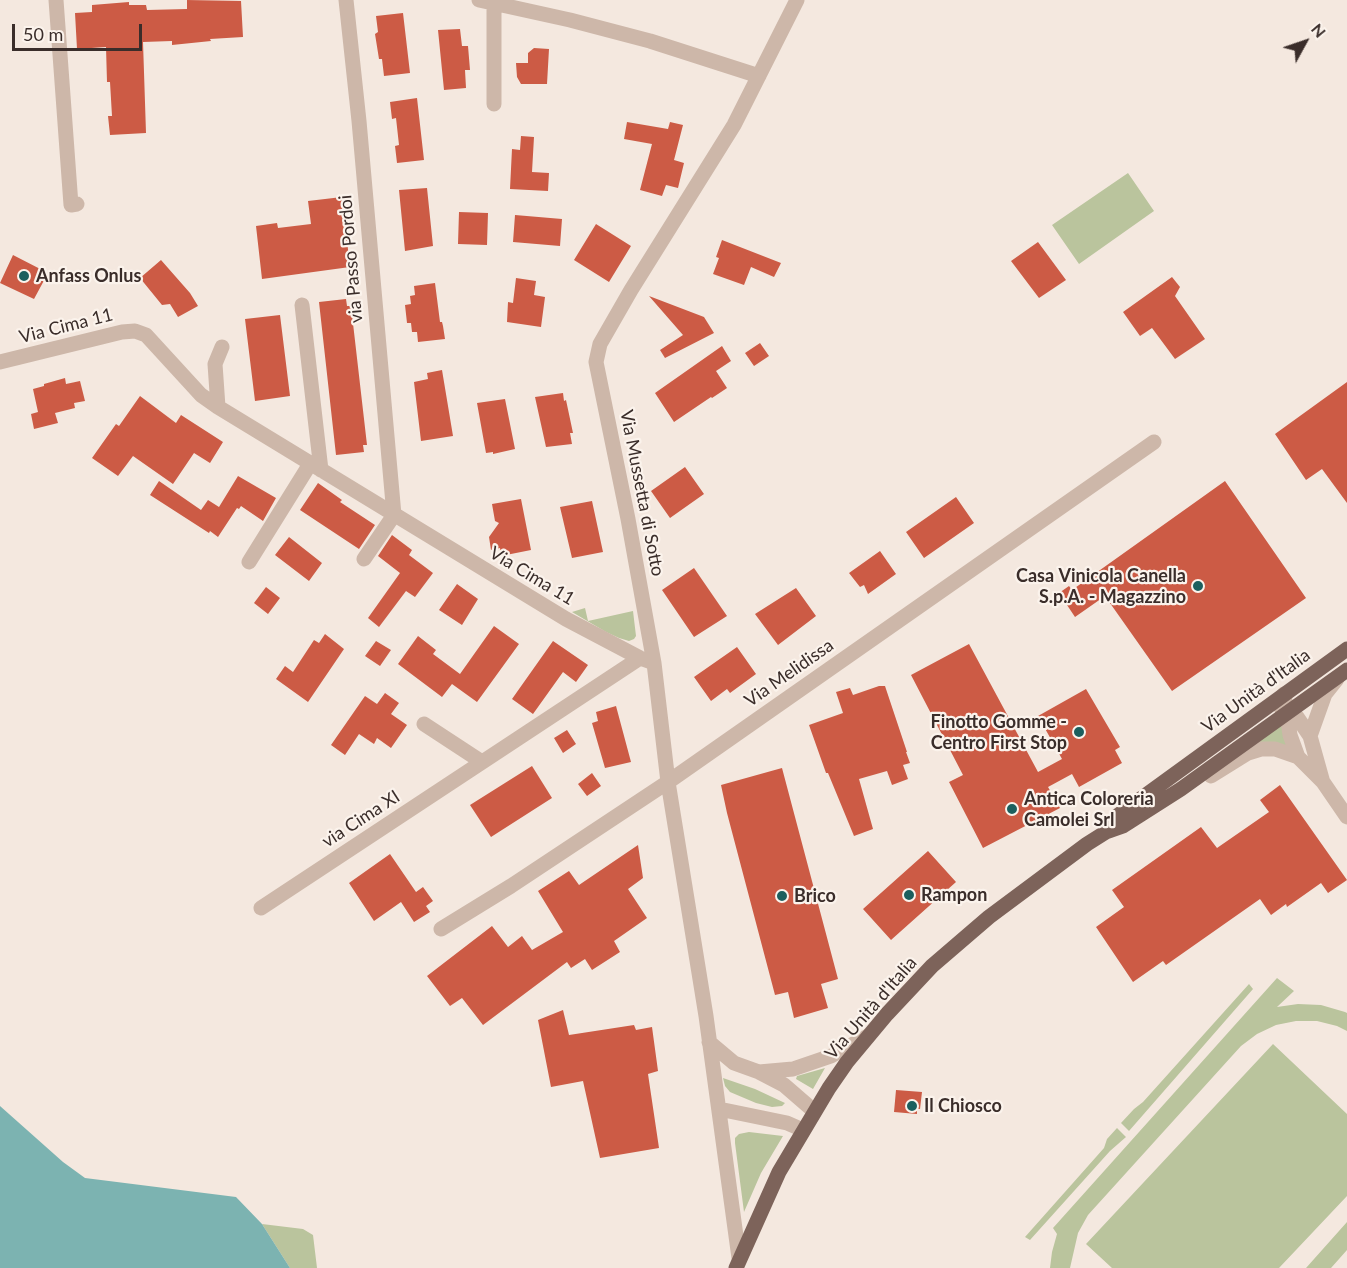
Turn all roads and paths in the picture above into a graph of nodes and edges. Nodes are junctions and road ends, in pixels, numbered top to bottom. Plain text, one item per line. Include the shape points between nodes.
1 (56, 0) edge
2 (346, 0) edge
3 (797, 0) edge
4 (487, 2) edge
5 (759, 76) junction
6 (494, 104) dead end
7 (77, 204) dead end
8 (302, 305) dead end
9 (222, 347) dead end
10 (0, 362) edge
11 (218, 407) junction
12 (1154, 442) dead end
13 (316, 467) junction
14 (394, 516) junction
15 (364, 559) dead end
16 (249, 562) dead end
17 (1347, 649) edge
18 (647, 661) junction
19 (1344, 672) edge
20 (1283, 707) junction
21 (424, 724) dead end
22 (1310, 736) junction
23 (1298, 757) junction
24 (482, 762) junction
25 (668, 782) junction
26 (1323, 782) junction
27 (1181, 789) junction
28 (1347, 817) edge
29 (1106, 832) junction
30 (261, 908) dead end
31 (441, 929) dead end
32 (868, 1036) junction
33 (709, 1042) junction
34 (759, 1072) junction
35 (719, 1109) junction
36 (814, 1111) junction
37 (803, 1130) junction
38 (737, 1263) edge

1 - 7 street via 71,204
2 - 14 street, via Passo Pordoi
3 - 5 street, Via Mussetta di Sotto
4 - 5 street via 650,41
4 - 6 street
5 - 18 street, Via Mussetta di Sotto via 734,125 600,344 596,362 626,509
8 - 13 street
9 - 11 street via 215,364
10 - 11 street, Via Cima 11 via 135,330 146,335 201,395
11 - 13 street, Via Cima 11
12 - 25 street, Via Melidissa
13 - 14 street, Via Cima 11
13 - 16 street
14 - 15 street
14 - 18 street, Via Cima 11 via 566,619
17 - 20 main road, Via Unità d'Italia
18 - 24 street, via Cima XI
18 - 25 street, Via Mussetta di Sotto
19 - 20 main road, Via Unità d'Italia
19 - 22 street via 1325,694
20 - 22 street
20 - 23 street
20 - 27 main road, Via Unità d'Italia
20 - 29 main road, Via Unità d'Italia via 1117,816
21 - 24 street
22 - 26 street
23 - 26 street
23 - 27 street via 1262,749 1248,753 1198,784
24 - 30 street, via Cima XI
25 - 31 street, Via Melidissa
25 - 33 street, Via Mussetta di Sotto
26 - 28 street
27 - 29 main road, Via Unità d'Italia via 1123,826
29 - 32 main road, Via Unità d'Italia via 954,945
32 - 34 street via 831,1056 794,1069
32 - 36 main road, Via Unità d'Italia
33 - 34 street via 734,1063
33 - 35 street, Via Mussetta di Sotto
34 - 36 street via 784,1085
35 - 37 street
35 - 38 street, Via Mussetta di Sotto
36 - 37 main road, Via Unità d'Italia
37 - 38 main road, Via Unità d'Italia via 778,1172

